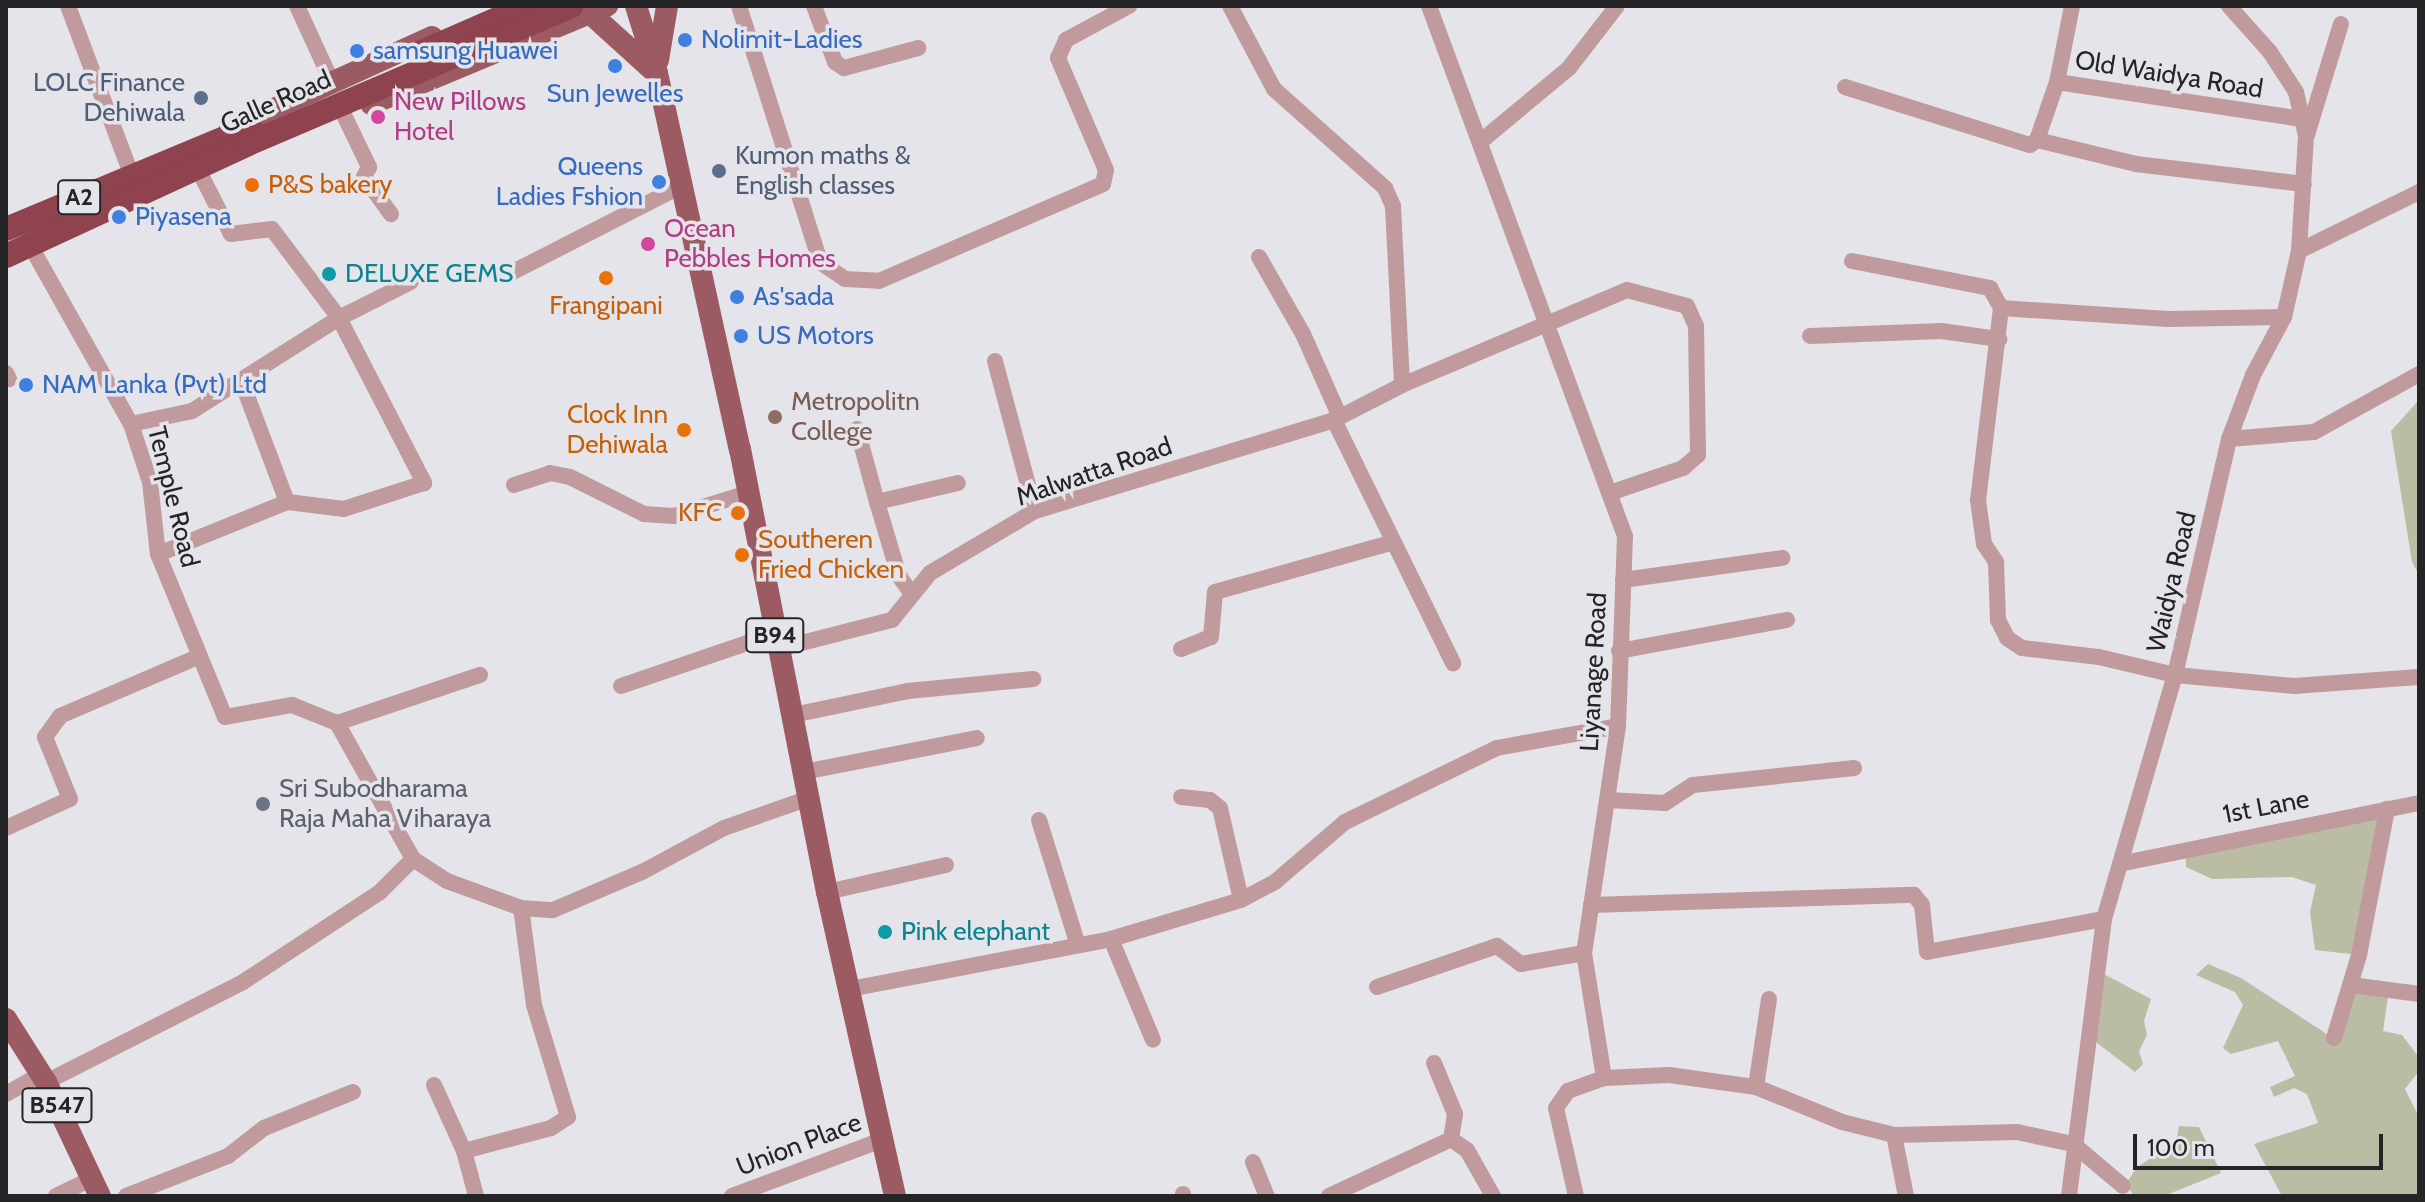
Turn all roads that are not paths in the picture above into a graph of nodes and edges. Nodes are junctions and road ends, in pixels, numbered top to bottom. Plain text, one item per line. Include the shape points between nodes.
1 (68, 6) edge
2 (297, 6) edge
3 (516, 6) edge
4 (527, 6) edge
5 (636, 6) edge
6 (667, 6) edge
7 (739, 6) edge
8 (814, 6) edge
9 (1129, 6) edge
10 (1230, 6) edge
11 (1429, 6) edge
12 (1617, 6) edge
13 (2072, 6) edge
14 (2229, 6) edge
15 (487, 8) edge
16 (590, 9) edge
17 (2341, 24) dead end
18 (525, 41) junction
19 (918, 48) dead end
20 (657, 73) junction
21 (332, 82) junction
22 (2057, 82) junction
23 (1845, 87) dead end
24 (344, 115) junction
25 (2303, 119) junction
26 (2306, 136) junction
27 (245, 138) junction
28 (2037, 140) junction
29 (1480, 142) junction
30 (200, 173) junction
31 (148, 175) junction
32 (2304, 184) junction
33 (683, 185) junction
34 (2419, 192) edge
35 (391, 214) dead end
36 (6, 229) edge
37 (30, 245) junction
38 (2299, 251) junction
39 (6, 256) edge
40 (1259, 257) dead end
41 (1852, 261) dead end
42 (511, 273) dead end
43 (411, 282) dead end
44 (2001, 308) junction
45 (2284, 317) junction
46 (339, 318) junction
47 (1545, 323) junction
48 (1810, 336) dead end
49 (1999, 339) junction
50 (995, 361) dead end
51 (2419, 374) edge
52 (241, 380) junction
53 (1402, 385) junction
54 (1337, 419) junction
55 (131, 424) junction
56 (857, 429) dead end
57 (2229, 439) junction
58 (958, 483) dead end
59 (514, 485) dead end
60 (748, 493) junction
61 (1610, 493) junction
62 (287, 502) junction
63 (877, 502) junction
64 (1035, 511) junction
65 (1391, 543) junction
66 (158, 554) junction
67 (1782, 558) dead end
68 (1623, 580) junction
69 (911, 593) junction
70 (1787, 620) dead end
71 (776, 641) junction
72 (1181, 649) dead end
73 (1619, 651) junction
74 (200, 656) junction
75 (1453, 663) dead end
76 (480, 675) dead end
77 (2175, 675) junction
78 (2419, 677) edge
79 (1033, 679) dead end
80 (621, 686) dead end
81 (793, 715) junction
82 (337, 723) junction
83 (1618, 726) junction
84 (977, 738) dead end
85 (1854, 768) dead end
86 (804, 772) junction
87 (1181, 797) dead end
88 (809, 798) junction
89 (1607, 800) junction
90 (2419, 803) edge
91 (2387, 809) junction
92 (1039, 820) dead end
93 (6, 828) edge
94 (413, 859) junction
95 (2124, 863) junction
96 (946, 865) dead end
97 (827, 892) junction
98 (1241, 900) junction
99 (1591, 905) junction
100 (521, 908) junction
101 (2104, 919) junction
102 (1111, 939) junction
103 (1078, 945) junction
104 (1584, 953) junction
105 (2351, 985) junction
106 (1377, 987) dead end
107 (850, 989) junction
108 (2419, 994) edge
109 (1769, 999) dead end
110 (6, 1019) edge
111 (2334, 1038) dead end
112 (1153, 1040) dead end
113 (1434, 1063) dead end
114 (43, 1078) junction
115 (1604, 1078) junction
116 (434, 1085) dead end
117 (1756, 1087) junction
118 (353, 1092) dead end
119 (6, 1094) edge
120 (1894, 1135) junction
121 (1451, 1139) junction
122 (882, 1140) junction
123 (2073, 1144) junction
124 (464, 1151) junction
125 (1253, 1162) dead end
126 (2123, 1186) dead end
127 (96, 1187) edge
128 (1572, 1195) edge
129 (56, 1196) edge
130 (126, 1196) edge
131 (476, 1196) edge
132 (732, 1196) edge
133 (895, 1196) edge
134 (1267, 1196) edge
135 (1329, 1196) edge
136 (1493, 1196) edge
137 (1906, 1196) edge
138 (2069, 1196) edge

1 - 31 street
2 - 21 street
3 - 18 main road via 528,26
4 - 27 highway, Galle Road / A2
5 - 20 main road, B94
6 - 20 main road
7 - 9 street via 820,262 845,279 879,281 1103,184 1106,170 1058,58 1066,40
8 - 19 street via 835,62 844,68
10 - 53 street via 1274,89 1385,188 1393,206
11 - 29 street, Liyanage Road
12 - 29 street via 1569,68
13 - 22 street, Old Waidya Road
14 - 25 street, Waidya Road via 2270,52 2296,92
15 - 21 main road
16 - 18 main road
16 - 20 main road
16 - 27 highway, Galle Road / A2
17 - 26 street
18 - 24 main road
20 - 33 main road, B94
21 - 31 main road
22 - 25 street, Old Waidya Road
22 - 28 street
23 - 28 street via 2030,145
24 - 30 main road
24 - 35 street via 369,167 364,177
25 - 26 street, Waidya Road
26 - 32 street, Waidya Road
27 - 31 highway, Galle Road / A2
28 - 32 street via 2136,164
29 - 47 street, Liyanage Road
30 - 31 main road
30 - 46 street via 231,234 272,229
31 - 36 highway, Galle Road / A2
31 - 37 highway, Galle Road / A2
32 - 38 street, Waidya Road
33 - 42 street
33 - 60 main road, B94
34 - 38 street
37 - 39 highway, Galle Road / A2
37 - 55 street, Temple Road
38 - 45 street, Waidya Road
40 - 54 street via 1303,334
41 - 44 street via 1990,288
43 - 46 street
44 - 45 street via 2168,319
44 - 49 street
45 - 57 street, Waidya Road via 2253,375
46 - 52 street
46 - 62 street via 424,483 344,509
47 - 53 street, Malwatta Road
47 - 61 street, Liyanage Road
47 - 61 street, Malwatta Road via 1627,290 1687,306 1696,326 1698,455
48 - 49 street via 1941,331
49 - 77 street via 1978,500 1984,544 1996,562 1998,620 2007,638 2022,648 2099,657
50 - 64 street
51 - 57 street via 2314,432
52 - 55 street via 192,411
52 - 62 street
53 - 54 street, Malwatta Road
54 - 64 street, Malwatta Road
54 - 65 street
55 - 66 street, Temple Road via 150,482
56 - 63 street
57 - 77 street, Waidya Road
58 - 63 street
59 - 60 street via 550,473 570,477 644,514 674,516
60 - 71 main road, B94
61 - 68 street, Liyanage Road via 1625,536
62 - 66 street
63 - 69 street via 899,576
64 - 69 street, Malwatta Road via 930,573
65 - 72 street via 1215,592 1211,637
65 - 75 street
66 - 74 street, Temple Road
67 - 68 street
68 - 73 street, Liyanage Road
69 - 71 street, Malwatta Road via 892,620
70 - 73 street
71 - 80 street, Malwatta Road
71 - 81 main road, B94
73 - 83 street, Liyanage Road
74 - 82 street, Temple Road via 225,717 292,705
74 - 93 street via 60,716 45,737 70,799
76 - 82 street
77 - 78 street via 2294,686
77 - 95 street, Waidya Road
79 - 81 street via 908,691
81 - 86 main road, B94
82 - 94 street
83 - 89 street, Liyanage Road
83 - 98 street via 1497,748 1345,822 1276,881
84 - 86 street
85 - 89 street via 1693,785 1665,803
86 - 88 main road, B94
87 - 98 street via 1210,800 1220,808
88 - 97 main road, B94
88 - 100 street via 724,828 642,872 553,910
89 - 99 street, Liyanage Road
90 - 91 street, 1st Lane
91 - 95 street, 1st Lane
91 - 105 street
92 - 103 street
94 - 100 street via 447,881
94 - 114 street via 380,892 243,982
95 - 101 street, Waidya Road
96 - 97 street
97 - 107 main road, B94
98 - 102 street
99 - 101 street via 1914,895 1922,905 1927,952
99 - 104 street, Liyanage Road
100 - 124 street via 534,1005 568,1117 551,1128
101 - 123 street, Waidya Road
102 - 103 street
102 - 112 street
103 - 107 street
104 - 106 street via 1521,964 1497,946
104 - 115 street, Liyanage Road
105 - 108 street
105 - 111 street
107 - 122 main road, B94
109 - 117 street
110 - 114 main road, B547
113 - 121 street via 1455,1114
114 - 119 street
114 - 127 main road, B547
115 - 117 street via 1669,1075
115 - 128 street via 1568,1091 1556,1108
116 - 124 street
117 - 120 street via 1842,1122
118 - 130 street via 264,1128 228,1156
120 - 123 street via 2017,1132
120 - 137 street
121 - 135 street
121 - 136 street via 1467,1150
122 - 132 street, Union Place
122 - 133 main road, B94
123 - 126 street
123 - 138 street, Waidya Road
124 - 131 street
125 - 134 street
127 - 129 street

